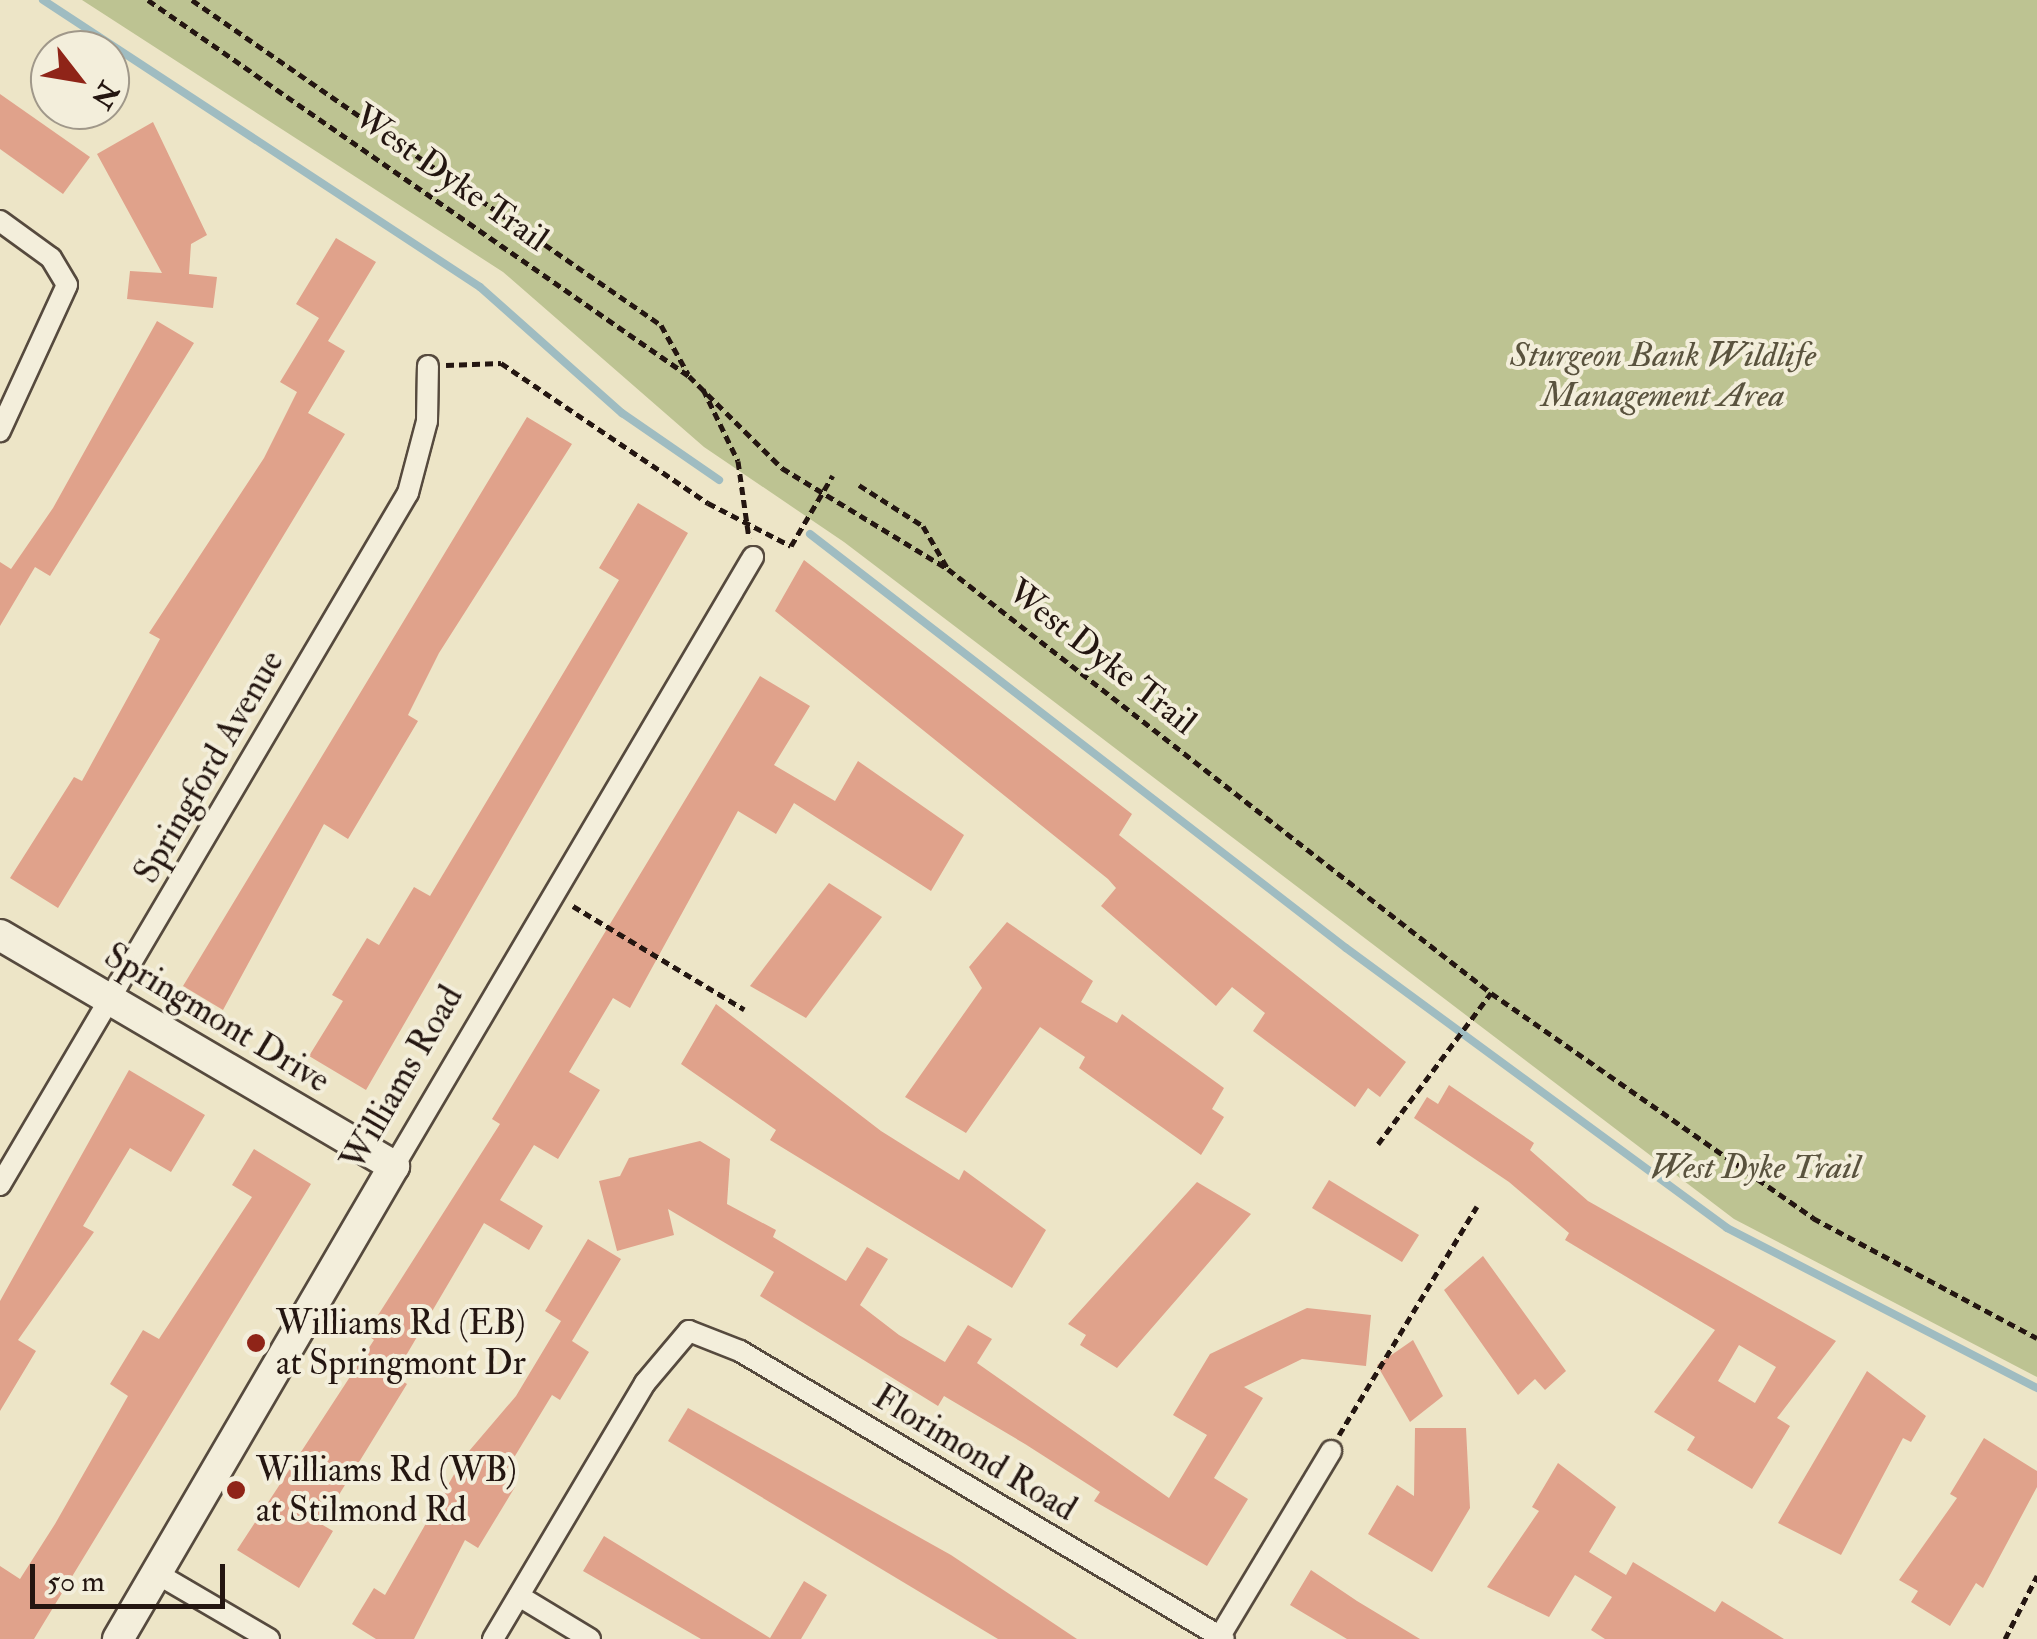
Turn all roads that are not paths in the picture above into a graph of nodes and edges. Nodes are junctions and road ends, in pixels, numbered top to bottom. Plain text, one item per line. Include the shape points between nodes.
1 (0, 221) edge
2 (428, 366) road end
3 (0, 431) edge
4 (753, 557) dead end
5 (0, 935) edge
6 (110, 997) junction
7 (394, 1166) junction
8 (0, 1185) edge
9 (1331, 1450) road end
10 (156, 1573) junction
11 (520, 1596) junction
12 (1222, 1638) edge
13 (118, 1639) edge
14 (269, 1639) edge
15 (493, 1639) edge
16 (590, 1639) edge

1 - 3 street via 51,258 67,285
2 - 6 street, Springford Avenue via 427,421 408,493
4 - 7 street, Williams Road
5 - 6 street, Springmont Drive
6 - 7 street, Springmont Drive
6 - 8 street, Springford Avenue
7 - 10 street, Williams Road
9 - 12 street
10 - 13 street, Williams Road
10 - 14 street
11 - 12 street, Florimond Road via 645,1383 689,1332 740,1351
11 - 15 street
11 - 16 street

